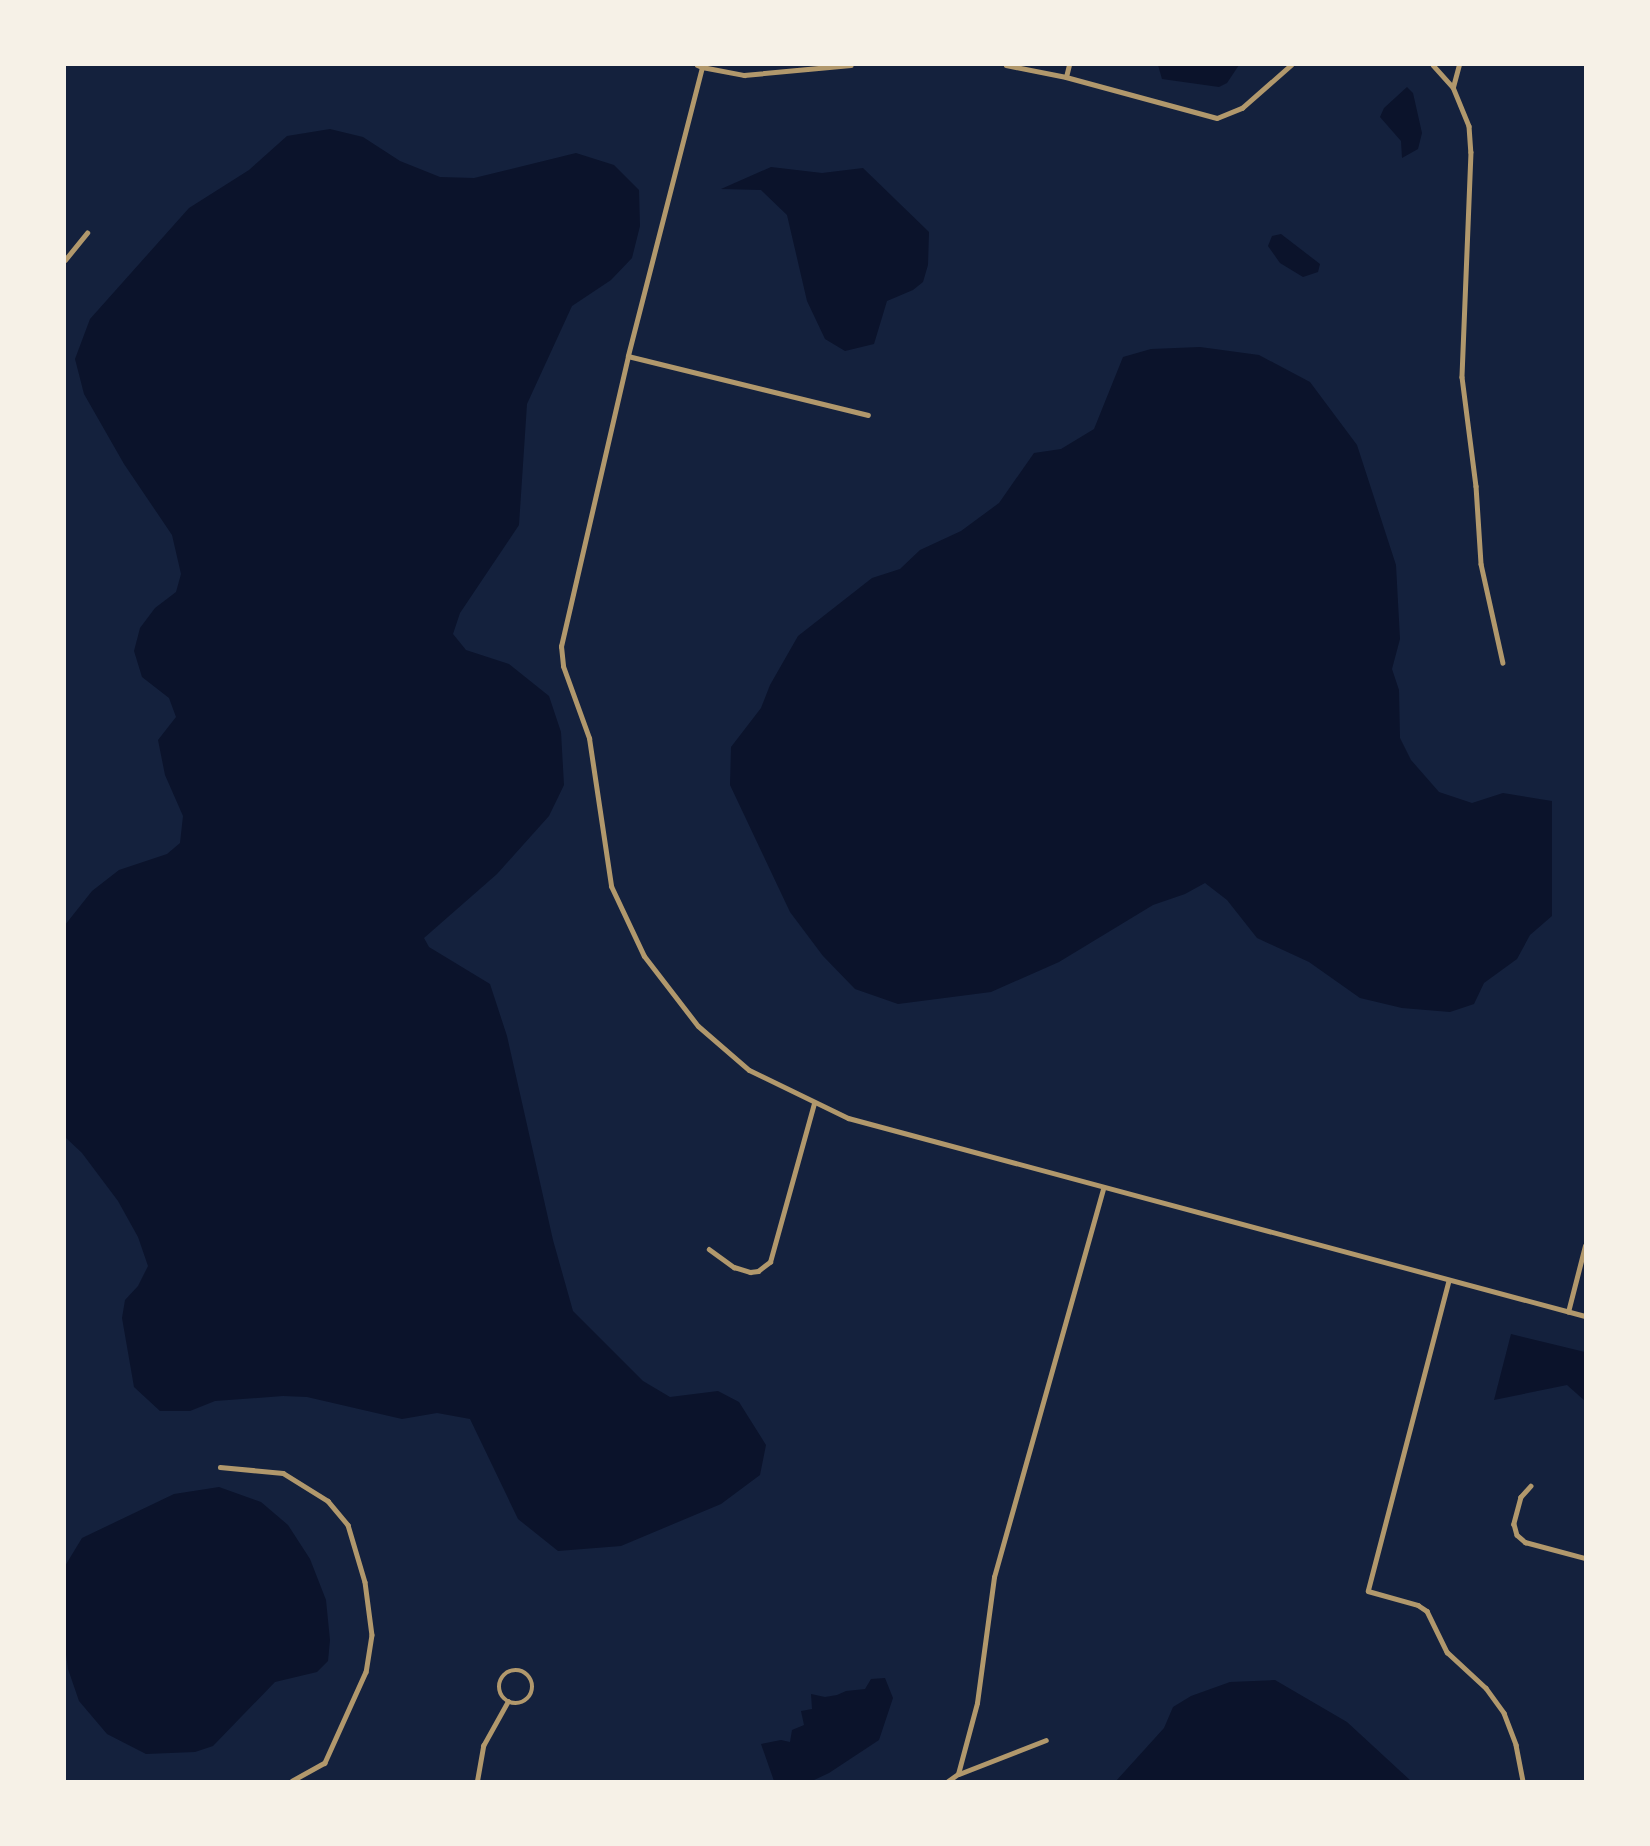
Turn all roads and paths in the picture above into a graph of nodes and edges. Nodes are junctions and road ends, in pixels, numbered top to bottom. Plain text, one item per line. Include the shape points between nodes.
1 (851, 65) edge
2 (1006, 65) edge
3 (1069, 65) edge
4 (1290, 65) edge
5 (1433, 65) edge
6 (1459, 65) edge
7 (700, 66) edge
8 (1066, 77) junction
9 (1453, 87) junction
10 (87, 233) dead end
11 (65, 260) edge
12 (628, 356) junction
13 (868, 415) dead end
14 (1503, 663) dead end
15 (814, 1103) junction
16 (1103, 1188) junction
17 (1585, 1246) edge
18 (709, 1249) dead end
19 (1449, 1281) junction
20 (1568, 1312) junction
21 (1585, 1317) edge
22 (220, 1467) dead end
23 (1531, 1486) dead end
24 (1585, 1558) edge
25 (508, 1701) junction
26 (1045, 1740) dead end
27 (958, 1774) junction
28 (293, 1781) edge
29 (477, 1781) edge
30 (948, 1781) edge
31 (1523, 1781) edge

1 - 7 street via 744,75
2 - 8 street
3 - 8 street
4 - 8 street via 1242,108 1217,118
5 - 9 street
6 - 9 street
7 - 12 street
9 - 14 street via 1469,126 1471,152 1462,377 1481,564
10 - 11 street
12 - 13 street
12 - 15 street via 561,646 563,666 589,738 611,886 644,956 698,1026 749,1070
15 - 16 street via 848,1118
15 - 18 street via 770,1262 750,1272
16 - 19 street
16 - 27 street via 994,1577 979,1691
17 - 20 street
19 - 20 street
19 - 31 street via 1368,1591 1427,1611 1447,1651 1486,1688 1504,1713
20 - 21 street
22 - 28 street via 283,1473 328,1501 348,1525 365,1582 372,1635 366,1672 324,1763
23 - 24 street via 1521,1497 1514,1524 1517,1535 1525,1542
25 - 25 street via 499,1688 502,1678 510,1671 526,1673 532,1682 529,1698 519,1703
25 - 29 street via 483,1746
26 - 27 street
27 - 30 street

